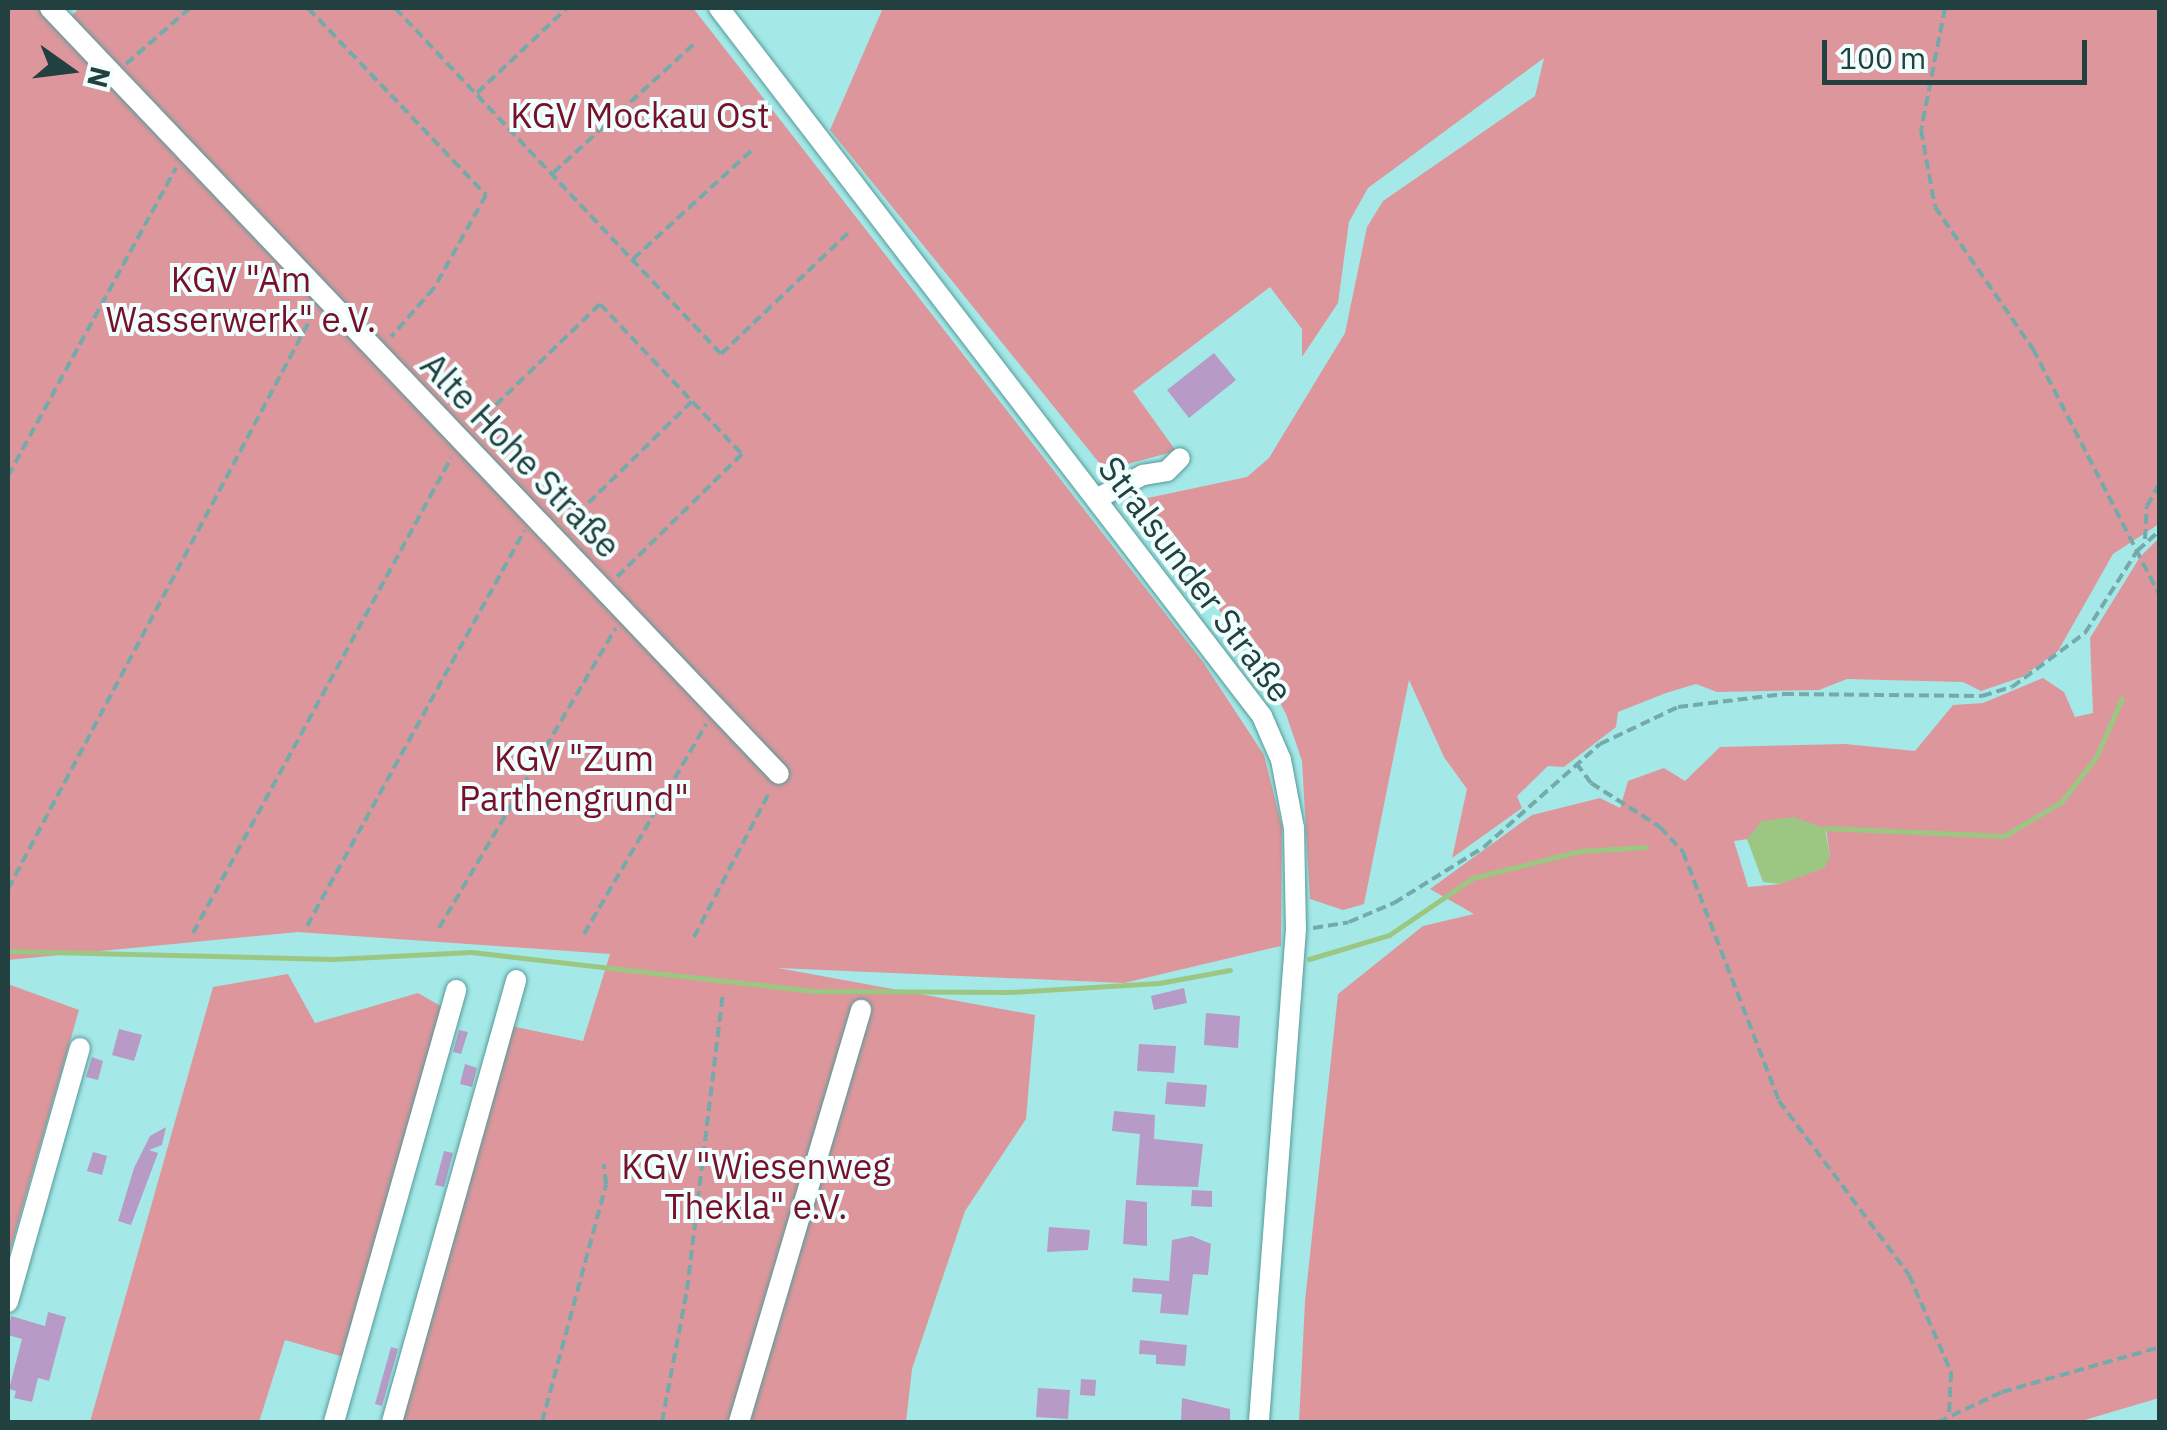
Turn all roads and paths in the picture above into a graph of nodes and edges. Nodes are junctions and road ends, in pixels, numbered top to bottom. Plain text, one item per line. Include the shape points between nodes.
1 (50, 8) edge
2 (190, 8) edge
3 (308, 8) edge
4 (395, 8) edge
5 (408, 8) edge
6 (567, 8) edge
7 (719, 8) edge
8 (1945, 8) edge
9 (401, 14) junction
10 (697, 41) dead end
11 (114, 75) junction
12 (477, 93) junction
13 (186, 150) junction
14 (751, 151) dead end
15 (553, 173) junction
16 (852, 230) dead end
17 (633, 259) junction
18 (324, 295) junction
19 (378, 352) junction
20 (692, 401) junction
21 (461, 439) junction
22 (1180, 458) dead end
23 (8, 476) edge
24 (2160, 483) edge
25 (1096, 499) junction
26 (533, 514) junction
27 (2160, 530) edge
28 (554, 536) junction
29 (2145, 542) junction
30 (2137, 550) junction
31 (605, 589) junction
32 (2160, 596) edge
33 (626, 611) junction
34 (716, 707) junction
35 (1576, 763) junction
36 (780, 774) joint
37 (8, 889) edge
38 (307, 926) dead end
39 (439, 928) dead end
40 (1296, 929) junction
41 (193, 933) dead end
42 (584, 934) dead end
43 (694, 937) dead end
44 (516, 980) dead end
45 (456, 990) dead end
46 (724, 994) dead end
47 (861, 1010) dead end
48 (80, 1048) dead end
49 (604, 1164) dead end
50 (8, 1302) edge
51 (2160, 1347) edge
52 (1950, 1415) junction
53 (334, 1422) edge
54 (392, 1422) edge
55 (542, 1422) edge
56 (662, 1422) edge
57 (740, 1422) edge
58 (1258, 1422) edge
59 (1938, 1422) edge

1 - 11 street, Alte Hohe Straße
2 - 11 path
3 - 19 path via 486,194 434,288
4 - 9 path
5 - 9 path
6 - 12 path
7 - 25 street, Stralsunder Straße
8 - 30 path via 1921,130 1935,207 2033,350
9 - 12 path
10 - 15 path
11 - 13 street, Alte Hohe Straße
12 - 15 path
13 - 18 street, Alte Hohe Straße
13 - 23 path
14 - 17 path
15 - 17 path
16 - 17 path via 721,354
18 - 19 street, Alte Hohe Straße
18 - 37 path
19 - 21 street, Alte Hohe Straße
20 - 21 path via 600,304
20 - 28 path
20 - 31 path via 742,454
21 - 26 street, Alte Hohe Straße
21 - 41 path
22 - 25 street via 1167,471 1142,474
24 - 29 path via 2147,506
25 - 40 street, Stralsunder Straße via 1272,736 1292,811
26 - 28 street, Alte Hohe Straße
26 - 38 path
27 - 29 path
28 - 31 street, Alte Hohe Straße
29 - 30 path
30 - 32 path
30 - 35 path via 2085,633 2012,687 1982,696 1909,700 1784,694 1712,700 1649,718
31 - 33 street, Alte Hohe Straße
33 - 34 street, Alte Hohe Straße
33 - 39 path
34 - 36 street, Alte Hohe Straße
34 - 42 path
35 - 40 path via 1484,846 1407,894 1349,922
35 - 52 path via 1591,783 1660,827 1683,852 1779,1101 1908,1275 1951,1372
36 - 43 path
40 - 58 street, Stralsunder Straße
44 - 54 street
45 - 53 street
46 - 56 path via 687,1290
47 - 57 street
48 - 50 street
49 - 55 path via 606,1184
51 - 52 path via 2002,1392
52 - 59 path

